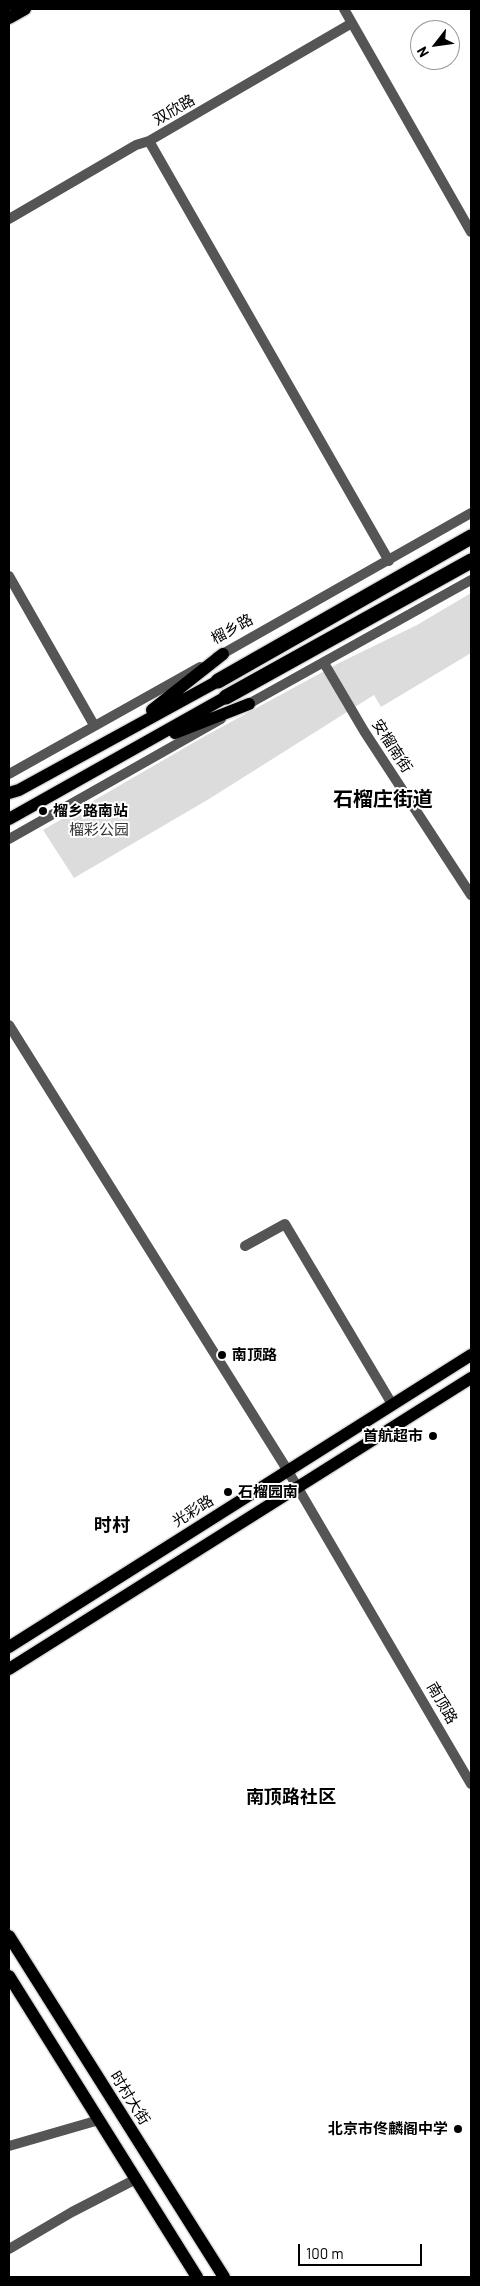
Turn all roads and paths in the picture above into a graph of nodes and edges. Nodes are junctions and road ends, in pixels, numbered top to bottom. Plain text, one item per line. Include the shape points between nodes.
1 (25, 9) edge
2 (344, 9) edge
3 (9, 18) edge
4 (352, 23) junction
5 (149, 141) junction
6 (9, 219) edge
7 (471, 232) edge
8 (471, 513) edge
9 (471, 537) edge
10 (388, 561) junction
11 (471, 561) edge
12 (9, 576) edge
13 (471, 580) edge
14 (223, 654) junction
15 (324, 663) junction
16 (218, 681) joint
17 (226, 697) joint
18 (249, 704) junction
19 (94, 725) junction
20 (124, 732) junction
21 (135, 748) junction
22 (9, 774) edge
23 (9, 793) edge
24 (9, 819) edge
25 (9, 839) edge
26 (471, 895) edge
27 (9, 1025) edge
28 (245, 1246) dead end
29 (471, 1355) edge
30 (471, 1378) edge
31 (392, 1404) junction
32 (288, 1471) junction
33 (297, 1486) junction
34 (9, 1647) edge
35 (9, 1668) edge
36 (471, 1784) edge
37 (9, 1936) edge
38 (9, 1976) edge
39 (99, 2120) junction
40 (9, 2146) edge
41 (136, 2179) junction
42 (9, 2249) edge
43 (197, 2277) edge
44 (224, 2277) edge

1 - 3 main road
2 - 4 street
4 - 5 street, 双欣路
4 - 7 street
5 - 6 street, 双欣路 via 136,145
5 - 10 street
8 - 10 street, 榴乡路
9 - 16 highway
10 - 14 street, 榴乡路
11 - 17 highway
12 - 19 street
13 - 15 street
14 - 19 street, 榴乡路
14 - 20 main road
15 - 18 street
15 - 26 street, 安榴南街 via 364,731
16 - 20 main road
17 - 21 main road
18 - 21 main road
18 - 25 street
19 - 22 street, 榴乡路
20 - 23 main road
21 - 24 main road
27 - 32 street, 南顶路
28 - 31 street via 284,1224
29 - 31 main road, 光彩路
30 - 33 main road
31 - 32 main road, 光彩路
32 - 33 street, 南顶路
32 - 34 main road, 光彩路
33 - 35 main road
33 - 36 street, 南顶路
37 - 44 main road, 时村大街
38 - 39 main road
39 - 40 street
39 - 41 main road
41 - 42 street
41 - 43 main road

